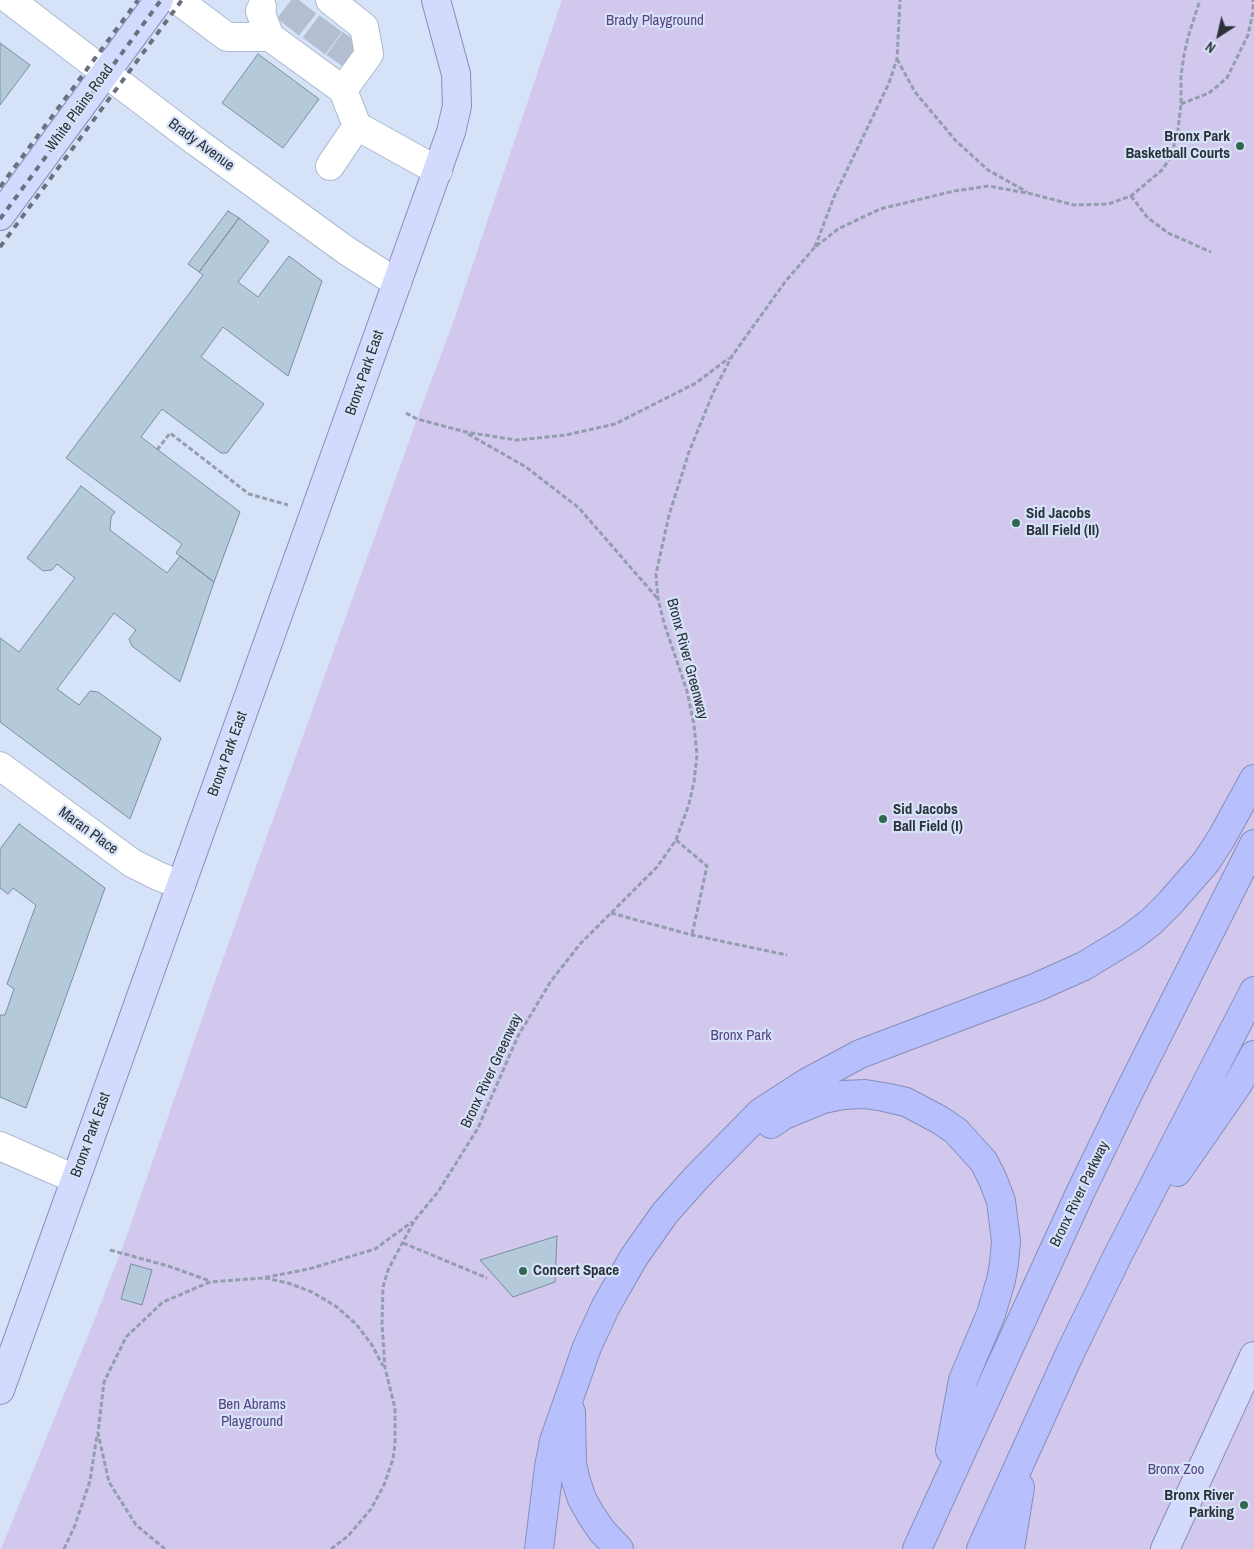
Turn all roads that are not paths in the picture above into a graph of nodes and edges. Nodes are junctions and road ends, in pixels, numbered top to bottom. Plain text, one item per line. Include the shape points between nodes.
1 (10, 0) edge
2 (159, 0) edge
3 (178, 0) edge
4 (442, 2) edge
5 (262, 7) dead end
6 (335, 9) edge
7 (278, 35) junction
8 (106, 72) junction
9 (336, 77) junction
10 (357, 126) junction
11 (330, 166) dead end
12 (438, 171) junction
13 (0, 216) edge
14 (397, 283) junction
15 (0, 766) edge
16 (1254, 779) edge
17 (1254, 844) edge
18 (181, 884) junction
19 (1254, 991) edge
20 (1254, 1055) edge
21 (0, 1146) edge
22 (697, 1177) junction
23 (75, 1178) junction
24 (1118, 1255) junction
25 (1254, 1356) edge
26 (0, 1390) edge
27 (570, 1394) junction
28 (1025, 1453) junction
29 (942, 1494) junction
30 (917, 1547) edge
31 (539, 1549) edge
32 (619, 1549) edge
33 (981, 1549) edge
34 (1010, 1549) edge
35 (1165, 1549) edge

1 - 8 street, Brady Avenue
2 - 8 main road, White Plains Road
3 - 7 street via 227,37
4 - 12 main road, Bronx Park East via 456,74 457,106
5 - 7 street via 260,10
6 - 9 street via 361,31 369,54
7 - 9 street via 309,53
8 - 13 main road, White Plains Road
8 - 14 street, Brady Avenue via 339,245
9 - 10 street
10 - 11 street
10 - 12 street
12 - 14 main road, Bronx Park East
14 - 18 main road, Bronx Park East
15 - 18 street, Maran Place via 132,863
16 - 22 highway via 1206,862 1170,903 1130,938 1084,966 1037,988 860,1054 806,1083 761,1112
17 - 29 highway, Bronx River Parkway via 1113,1125
18 - 23 main road, Bronx Park East
19 - 24 highway
20 - 24 highway via 1238,1084
21 - 23 street
22 - 27 highway via 664,1213 619,1282 593,1333
22 - 29 highway via 784,1115 823,1099 844,1095 884,1097 923,1110 956,1131 984,1162 1003,1210 1004,1264 994,1306 963,1380
23 - 26 main road, Bronx Park East
24 - 28 highway
25 - 35 main road
27 - 31 highway via 554,1441
27 - 32 highway via 572,1464 576,1481 591,1514
28 - 33 highway
28 - 34 highway
29 - 30 highway, Bronx River Parkway

